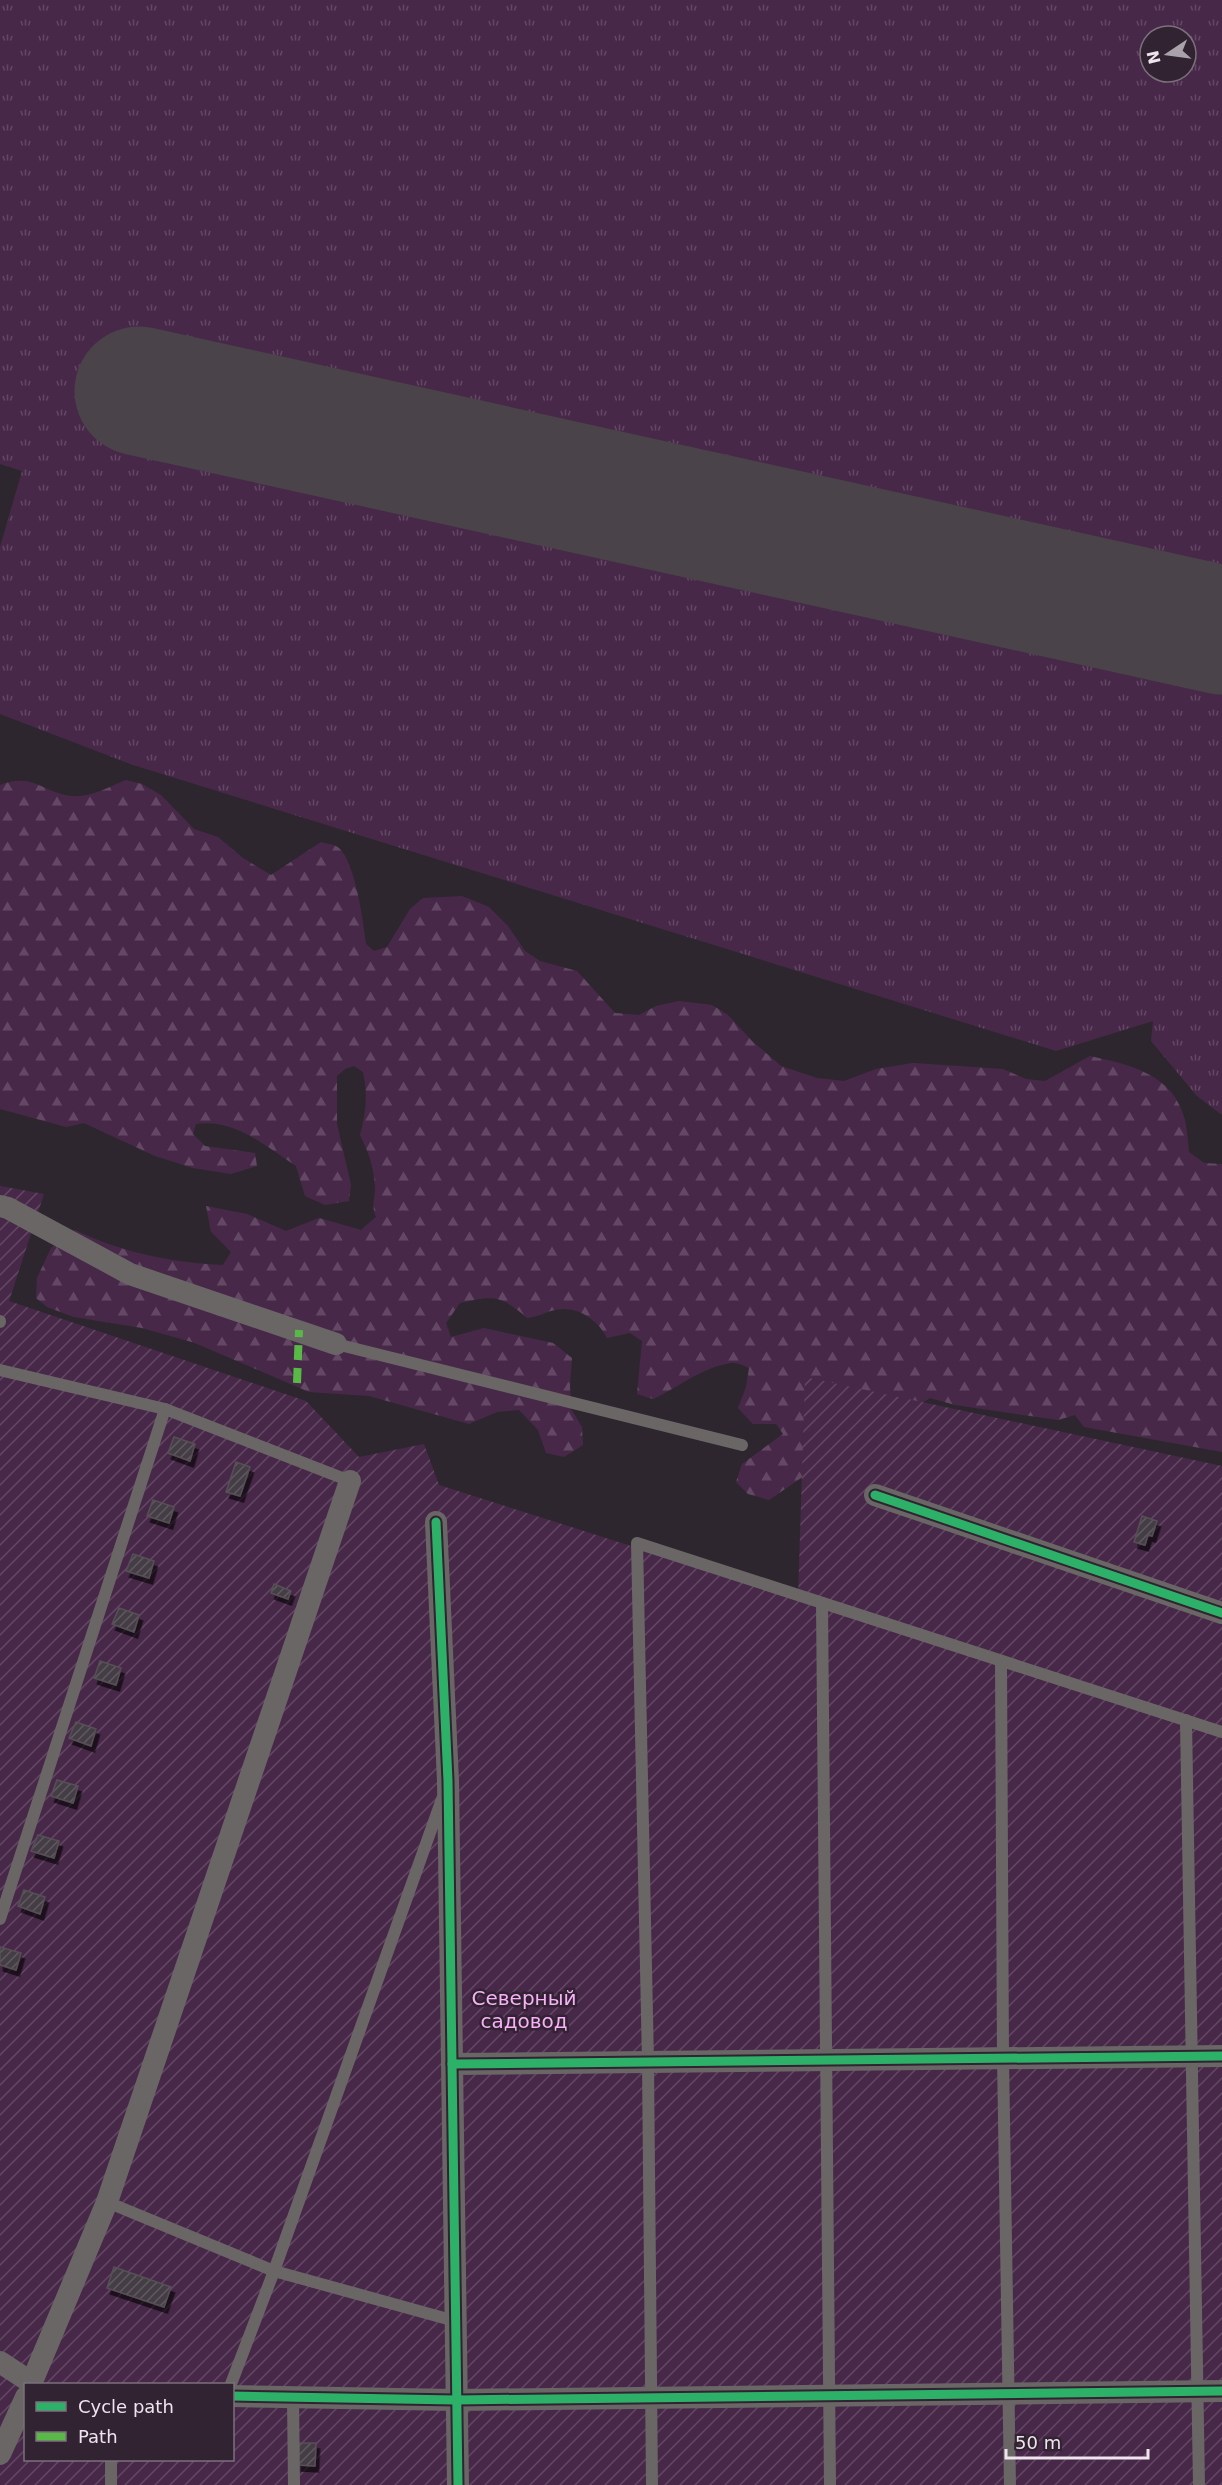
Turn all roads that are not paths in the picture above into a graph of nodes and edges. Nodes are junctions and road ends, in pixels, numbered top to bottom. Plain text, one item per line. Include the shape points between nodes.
1 (0, 1206) edge
2 (336, 1344) joint
3 (0, 1370) edge
4 (165, 1408) junction
5 (742, 1445) dead end
6 (350, 1481) joint
7 (875, 1495) dead end
8 (436, 1522) dead end
9 (822, 1603) junction
10 (1222, 1613) edge
11 (1001, 1661) junction
12 (1186, 1720) junction
13 (1222, 1732) edge
14 (448, 1781) junction
15 (0, 1919) edge
16 (1192, 2056) junction
17 (1222, 2056) edge
18 (1002, 2058) junction
19 (826, 2060) junction
20 (648, 2062) junction
21 (452, 2064) junction
22 (107, 2202) junction
23 (274, 2271) junction
24 (456, 2321) junction
25 (0, 2362) edge
26 (31, 2383) edge
27 (232, 2383) edge
28 (24, 2384) edge
29 (1222, 2391) edge
30 (1197, 2392) junction
31 (1008, 2394) junction
32 (234, 2396) edge
33 (828, 2396) junction
34 (293, 2397) junction
35 (651, 2398) junction
36 (456, 2400) junction
37 (24, 2406) edge
38 (20, 2421) edge
39 (0, 2454) edge
40 (111, 2461) edge
41 (111, 2485) edge
42 (294, 2485) edge
43 (458, 2485) edge
44 (652, 2485) edge
45 (830, 2485) edge
46 (1010, 2485) edge
47 (1199, 2485) edge

1 - 2 street via 130,1274
2 - 5 lane
3 - 4 lane
4 - 6 lane
4 - 15 lane
6 - 22 street
7 - 10 street
8 - 14 street
9 - 11 lane
9 - 19 lane
9 - 20 lane via 637,1543
11 - 12 lane
11 - 18 lane
12 - 13 lane
12 - 16 lane
14 - 21 street
14 - 23 lane
16 - 17 street
16 - 18 street
16 - 30 lane
18 - 19 street
18 - 31 lane
19 - 20 street
19 - 33 lane
20 - 21 street
20 - 35 lane
21 - 24 street
22 - 23 lane
22 - 26 street
23 - 24 lane
23 - 27 lane
24 - 36 street
25 - 28 street
29 - 30 street
30 - 31 street
30 - 47 lane
31 - 33 street
31 - 46 lane
32 - 34 street
33 - 35 street
33 - 45 lane
34 - 36 street
34 - 42 lane
35 - 36 street
35 - 44 lane
36 - 43 street
37 - 38 street
38 - 39 street
40 - 41 lane

